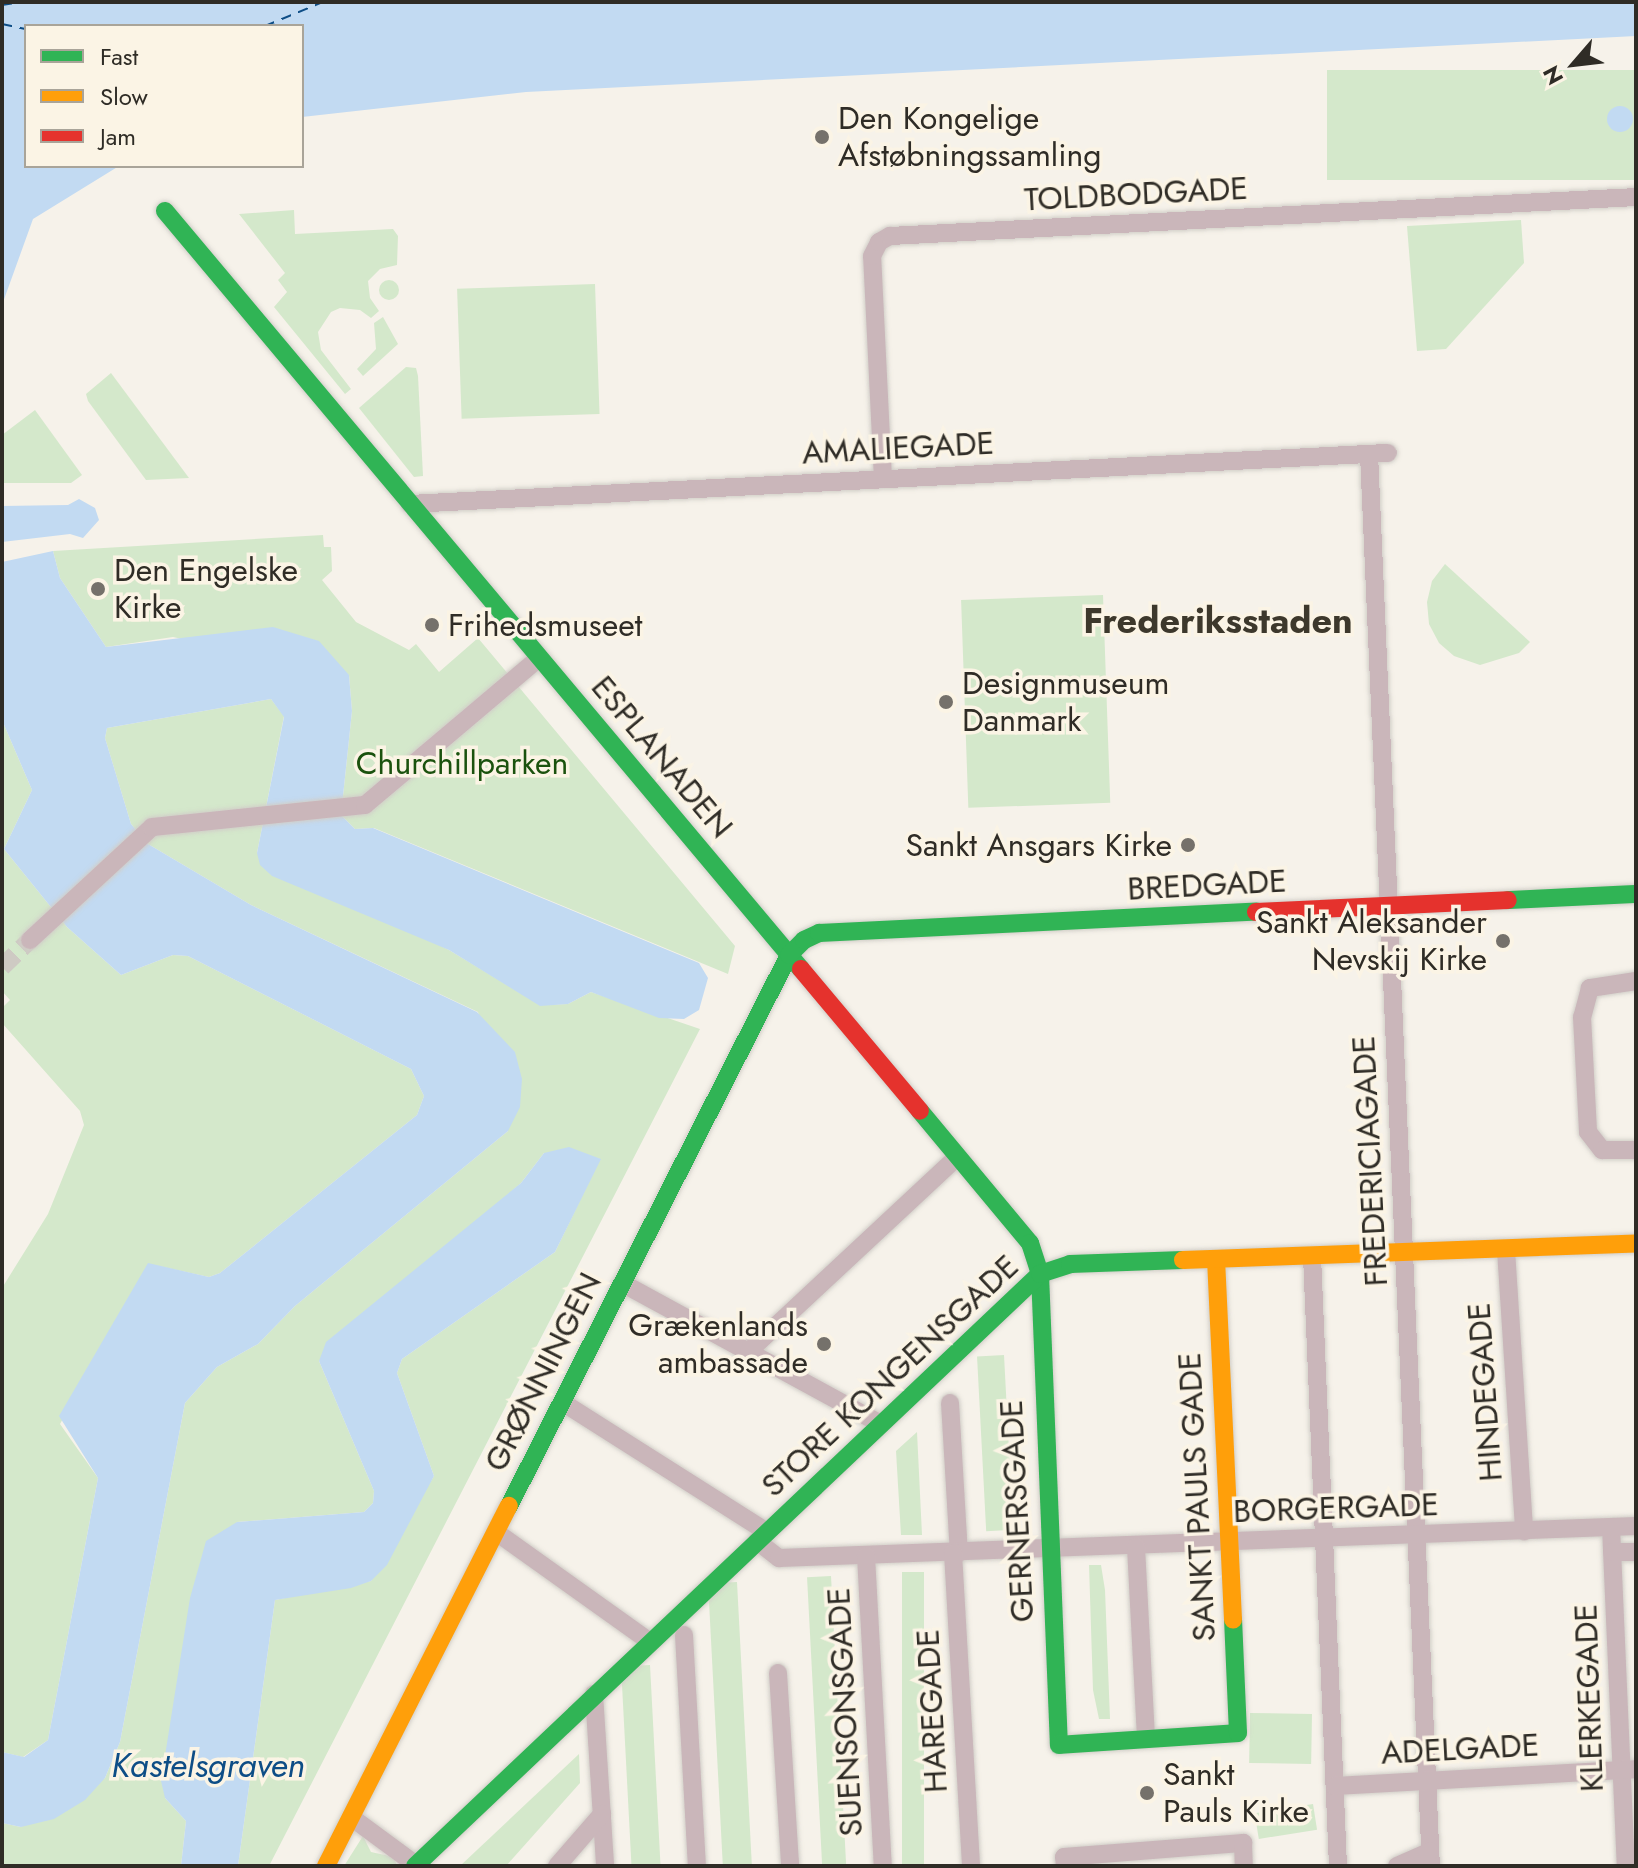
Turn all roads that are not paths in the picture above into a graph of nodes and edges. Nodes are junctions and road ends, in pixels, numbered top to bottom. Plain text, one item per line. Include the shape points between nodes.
1 (1636, 197) edge
2 (165, 211) dead end
3 (1388, 453) dead end
4 (1369, 454) junction
5 (883, 479) junction
6 (410, 504) junction
7 (539, 658) junction
8 (1636, 894) edge
9 (1389, 906) junction
10 (30, 940) tunnel mouth
11 (789, 955) junction
12 (1636, 981) edge
13 (1636, 1150) edge
14 (957, 1157) junction
15 (1636, 1243) edge
16 (1506, 1250) junction
17 (1404, 1253) junction
18 (1312, 1256) junction
19 (1216, 1259) junction
20 (1040, 1274) junction
21 (622, 1283) junction
22 (749, 1351) junction
23 (562, 1402) junction
24 (950, 1403) dead end
25 (881, 1424) junction
26 (1636, 1526) edge
27 (1611, 1527) junction
28 (1524, 1531) junction
29 (496, 1532) junction
30 (1416, 1535) junction
31 (762, 1536) junction
32 (1324, 1538) junction
33 (1229, 1542) junction
34 (1136, 1547) junction
35 (1048, 1550) junction
36 (1612, 1552) junction
37 (1636, 1552) edge
38 (956, 1553) junction
39 (866, 1556) junction
40 (684, 1635) dead end
41 (650, 1642) junction
42 (778, 1673) dead end
43 (594, 1694) junction
44 (1146, 1739) junction
45 (1629, 1770) edge
46 (1427, 1781) junction
47 (1335, 1786) junction
48 (602, 1814) junction
49 (351, 1817) junction
50 (1430, 1858) edge
51 (1065, 1861) edge
52 (326, 1866) edge
53 (416, 1866) edge
54 (557, 1866) edge
55 (605, 1866) edge
56 (697, 1866) edge
57 (790, 1866) edge
58 (883, 1866) edge
59 (971, 1866) edge
60 (1244, 1866) edge
61 (1338, 1866) edge
62 (1397, 1866) edge
63 (1626, 1866) edge

1 - 5 street, TOLDBODGADE via 890,236 879,242 872,256
2 - 6 main road, ESPLANADEN
3 - 4 street, AMALIEGADE
4 - 5 street, AMALIEGADE
4 - 9 street, FREDERICIAGADE
5 - 6 street, AMALIEGADE
6 - 7 main road, ESPLANADEN
7 - 10 street via 365,805 152,827
7 - 11 main road, ESPLANADEN
8 - 9 main road, BREDGADE
9 - 11 main road, BREDGADE via 819,933
9 - 17 street, FREDERICIAGADE
11 - 14 main road, ESPLANADEN
11 - 21 main road, GRØNNINGEN
12 - 13 street via 1596,984 1584,997 1586,1124 1594,1144 1610,1151
14 - 20 main road, ESPLANADEN via 1030,1243
14 - 22 street
15 - 16 main road, STORE KONGENSGADE
16 - 17 main road, STORE KONGENSGADE
16 - 28 street, HINDEGADE
17 - 18 main road, STORE KONGENSGADE
17 - 30 street, FREDERICIAGADE
18 - 19 main road, STORE KONGENSGADE
18 - 32 street
19 - 20 main road, STORE KONGENSGADE via 1070,1264
19 - 33 main road, SANKT PAULS GADE
20 - 25 main road, STORE KONGENSGADE
20 - 35 main road, GERNERSGADE
21 - 22 street
21 - 23 main road, GRØNNINGEN
22 - 25 street
23 - 29 main road, GRØNNINGEN
23 - 31 street, BORGERGADE
24 - 38 street, HAREGADE
25 - 31 main road, STORE KONGENSGADE
26 - 27 street, BORGERGADE
27 - 28 street, BORGERGADE
27 - 36 street, KLERKEGADE
28 - 30 street, BORGERGADE
29 - 41 street
29 - 49 main road, GRØNNINGEN
30 - 32 street, BORGERGADE
30 - 46 street, FREDERICIAGADE
31 - 39 street, BORGERGADE via 779,1558
31 - 41 main road, STORE KONGENSGADE
32 - 33 street, BORGERGADE
32 - 47 street
33 - 34 street, BORGERGADE
33 - 44 main road, SANKT PAULS GADE via 1238,1733
34 - 35 street, BORGERGADE
34 - 44 street
35 - 38 street, BORGERGADE
35 - 44 main road, GERNERSGADE via 1059,1745
36 - 37 street
36 - 45 street, KLERKEGADE
38 - 39 street, BORGERGADE
38 - 59 street, HAREGADE
39 - 58 street, SUENSONSGADE
40 - 56 street
41 - 43 main road, STORE KONGENSGADE
42 - 57 street
43 - 48 street
43 - 53 main road, STORE KONGENSGADE
45 - 46 street, ADELGADE
45 - 63 street, KLERKEGADE
46 - 47 street, ADELGADE
46 - 50 street, FREDERICIAGADE
47 - 61 street
48 - 54 street
48 - 55 street
49 - 52 main road, GRØNNINGEN
49 - 53 street
50 - 62 street
51 - 60 street via 1243,1843

